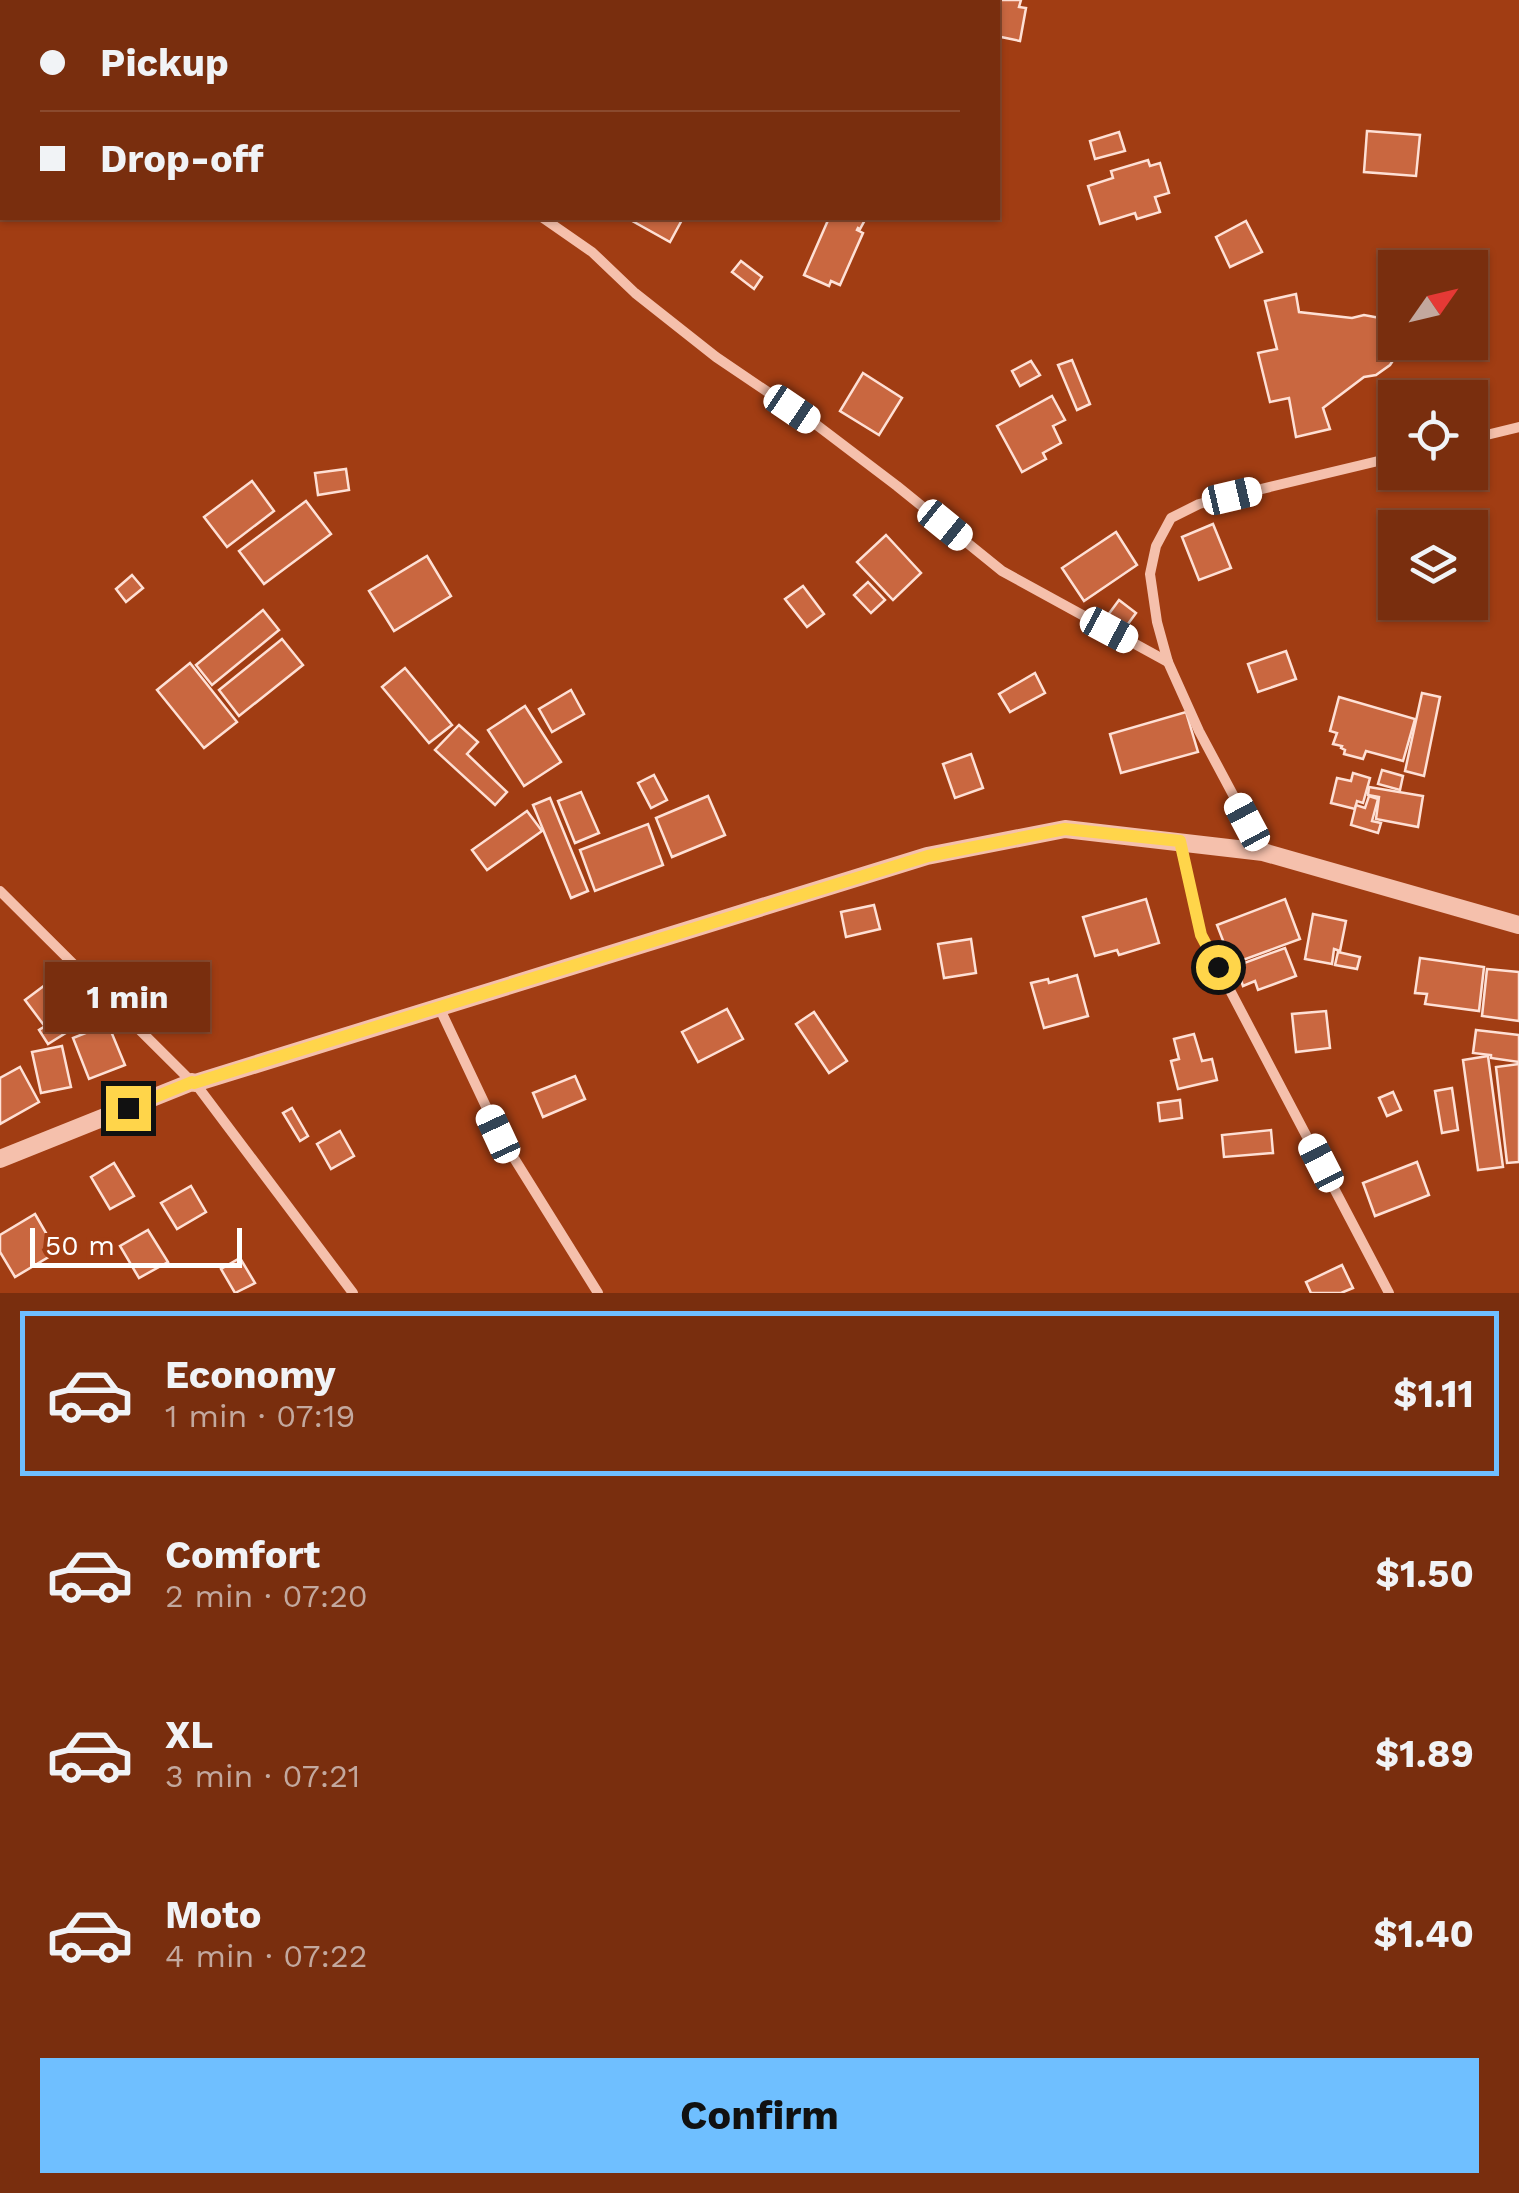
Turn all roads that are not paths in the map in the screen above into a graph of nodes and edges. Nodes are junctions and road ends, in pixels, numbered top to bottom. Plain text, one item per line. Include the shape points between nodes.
1 (546, 220) edge
2 (1519, 427) edge
3 (1488, 435) edge
4 (1378, 461) edge
5 (1168, 662) junction
6 (1180, 841) junction
7 (1264, 852) junction
8 (0, 892) edge
9 (1519, 925) edge
10 (439, 1006) junction
11 (193, 1082) junction
12 (0, 1159) edge
13 (353, 1293) edge
14 (598, 1293) edge
15 (1389, 1293) edge

1 - 5 street via 1002,572
2 - 3 street
4 - 5 street via 1199,504 1172,518 1150,574
5 - 7 street
6 - 7 street
6 - 10 street via 1065,829 928,856
6 - 15 street via 1201,935
7 - 9 street
8 - 11 street
10 - 11 street
10 - 14 street via 498,1134
11 - 12 street
11 - 13 street

